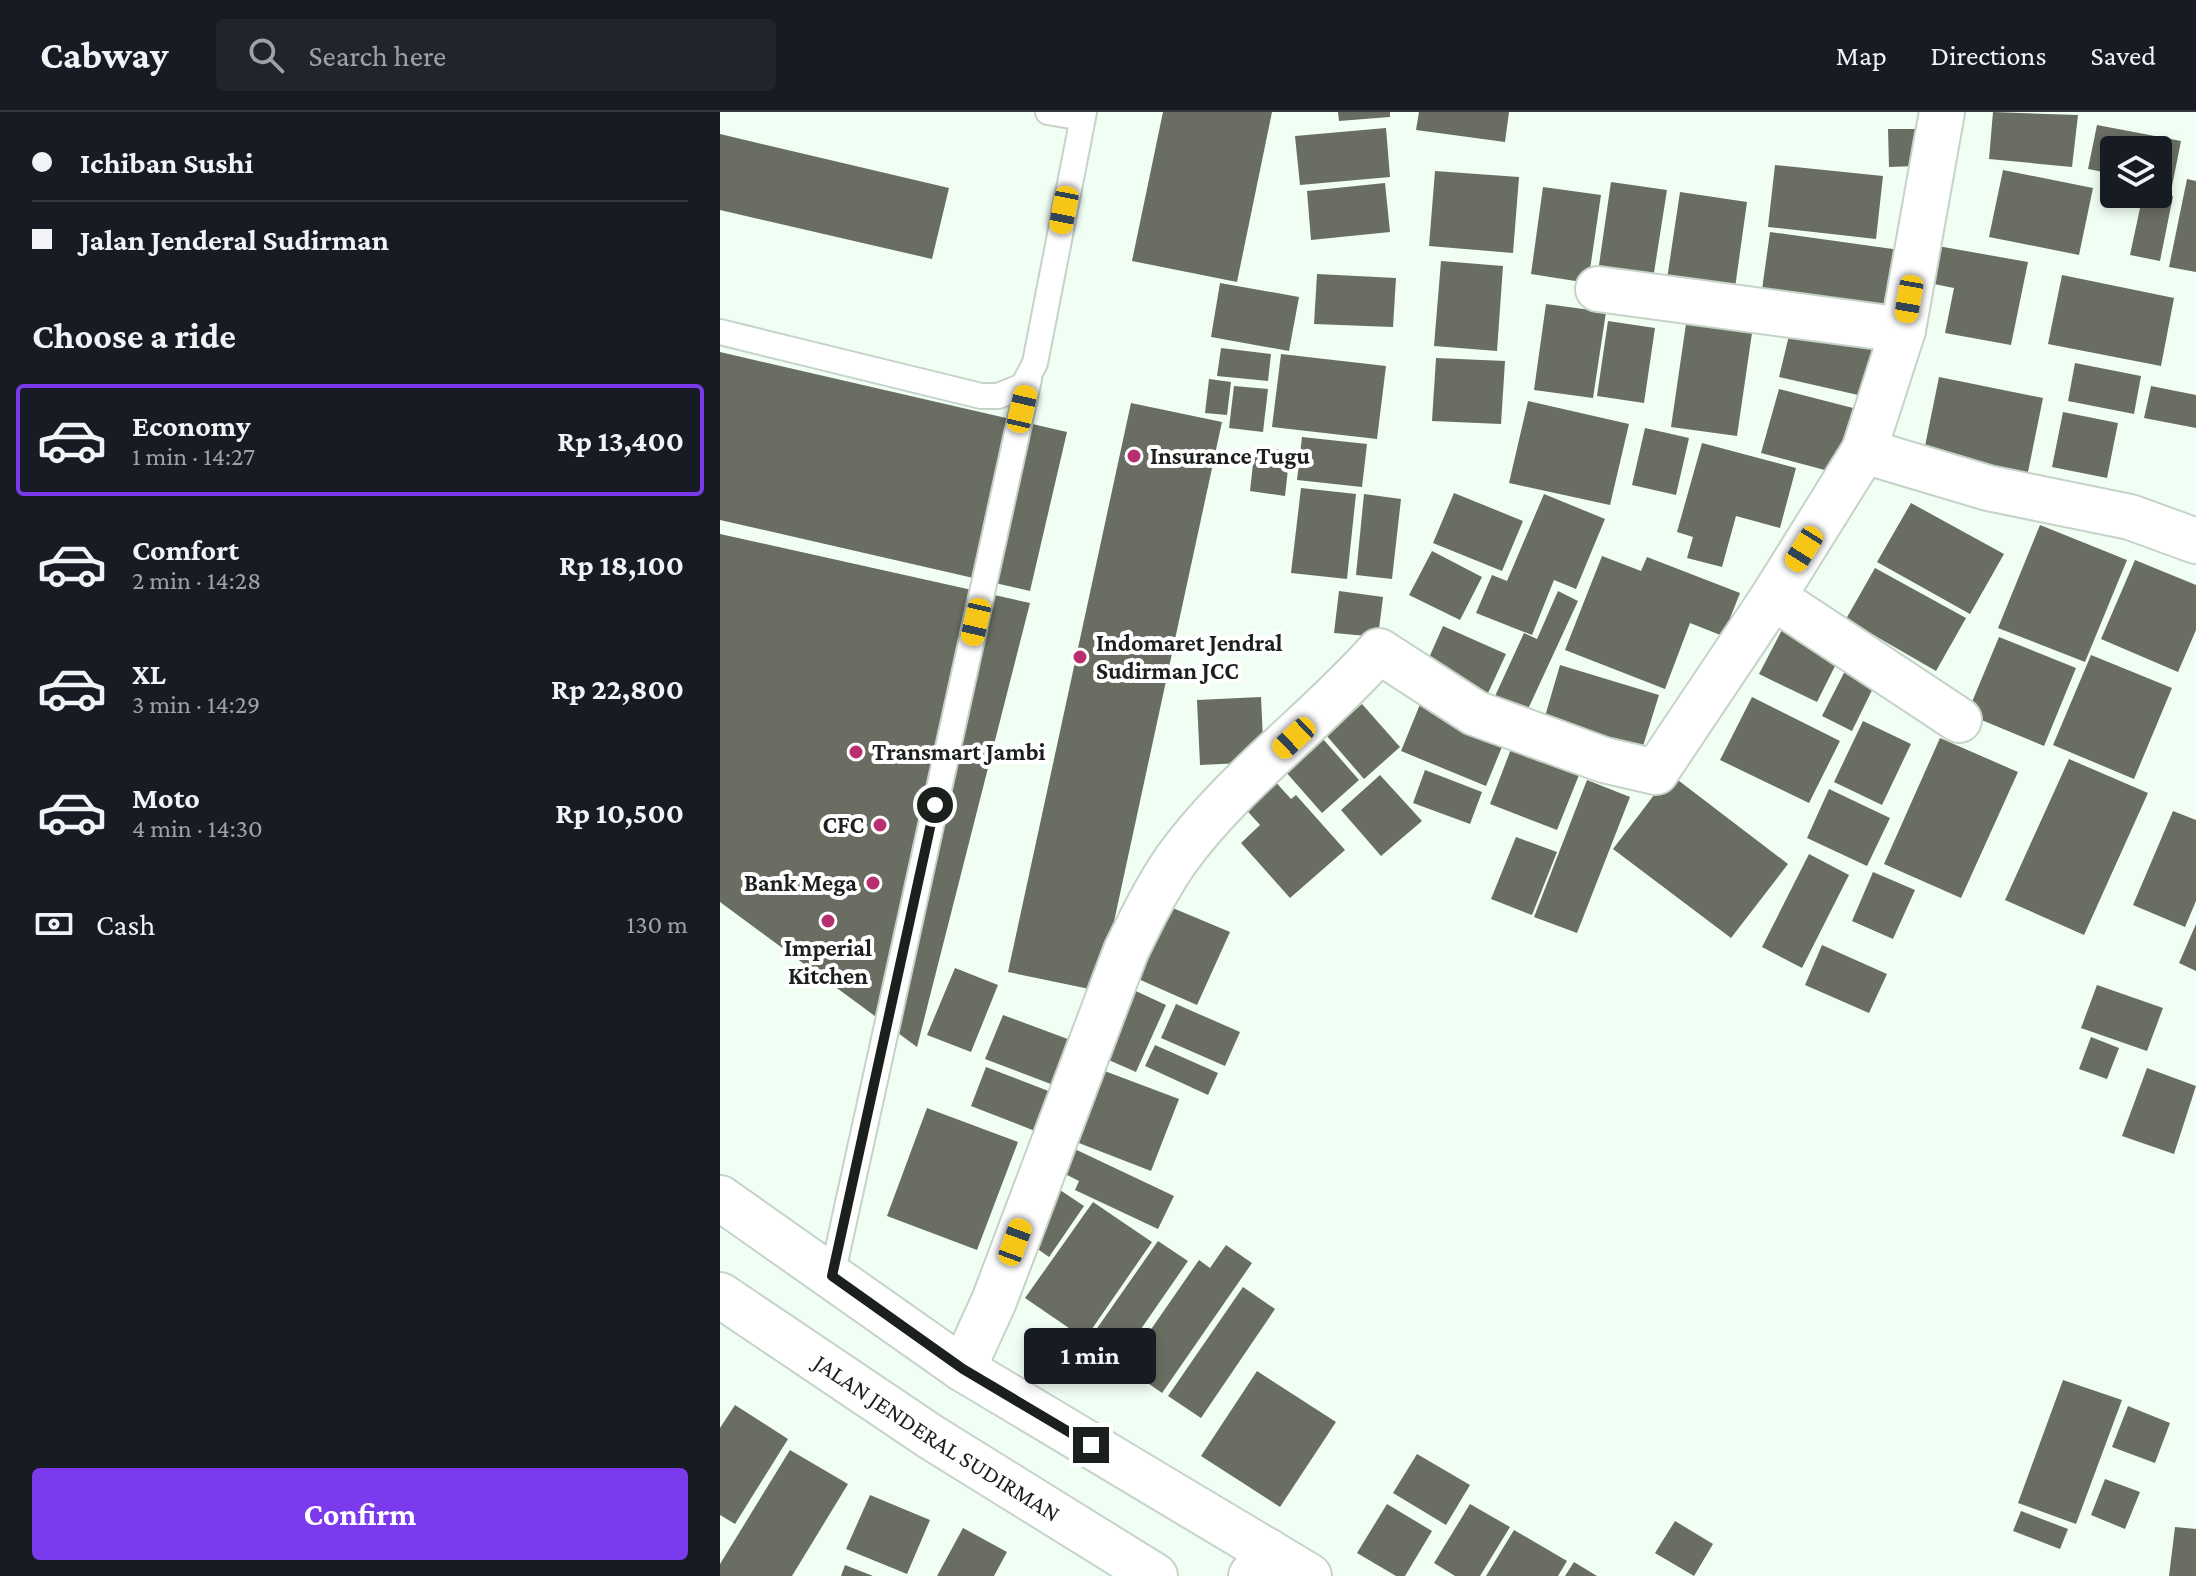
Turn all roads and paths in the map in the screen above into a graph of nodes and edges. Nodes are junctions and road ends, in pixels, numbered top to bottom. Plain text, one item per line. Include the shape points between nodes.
1 (1048, 112) edge
2 (1942, 112) edge
3 (1083, 115) edge
4 (1598, 289) dead end
5 (1903, 330) junction
6 (720, 332) edge
7 (1029, 379) junction
8 (1864, 451) junction
9 (2196, 541) edge
10 (1773, 597) junction
11 (1959, 720) dead end
12 (720, 1198) edge
13 (832, 1276) junction
14 (720, 1295) edge
15 (963, 1369) junction
16 (1260, 1564) edge
17 (1155, 1576) edge
18 (1309, 1576) edge

1 - 3 lane
2 - 5 main road
3 - 7 lane
4 - 5 main road
5 - 8 main road
6 - 7 lane via 981,396 1012,393
7 - 13 lane
8 - 9 main road via 1988,488 2130,517
8 - 10 main road
10 - 11 main road
10 - 15 main road via 1656,772 1604,760 1475,713 1379,651 1209,820 1152,898 1126,951 994,1301
12 - 13 main road
13 - 15 main road
14 - 17 main road, JALAN JENDERAL SUDIRMAN via 931,1437
15 - 16 main road
16 - 18 main road

